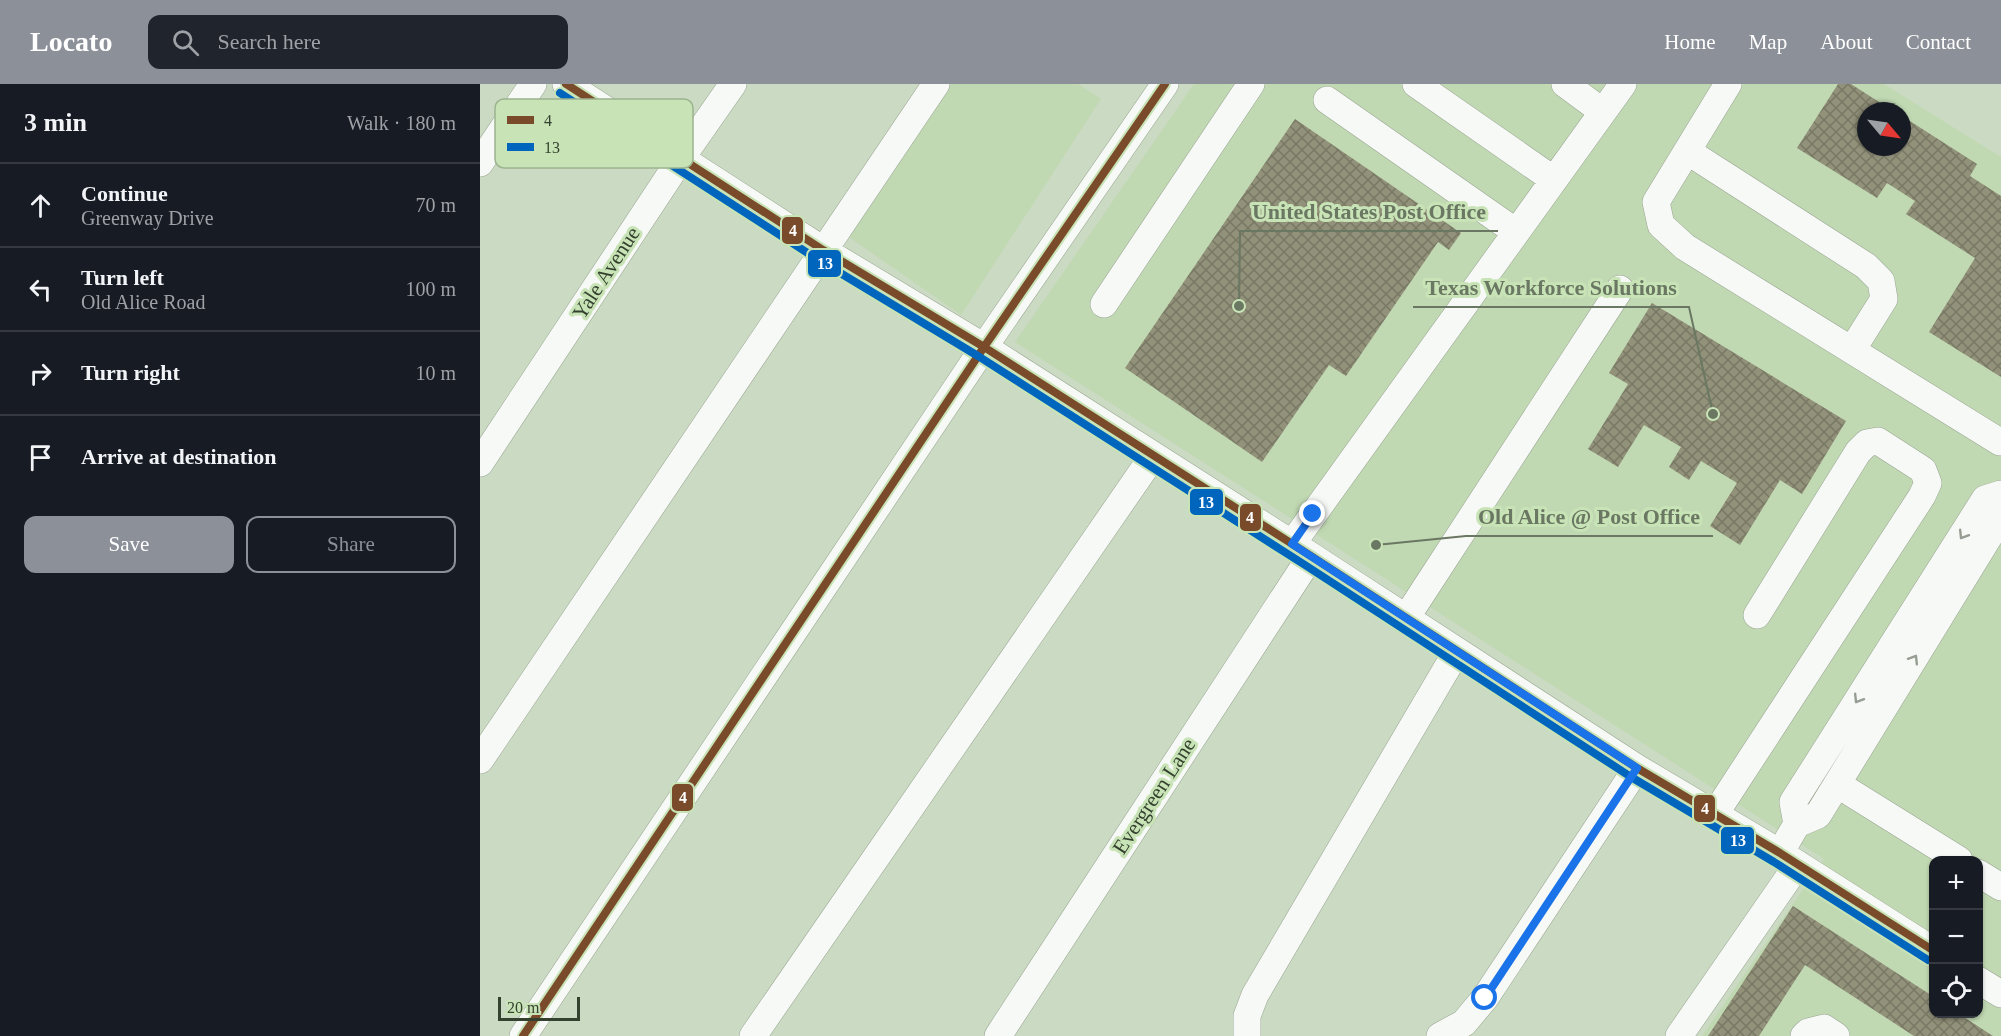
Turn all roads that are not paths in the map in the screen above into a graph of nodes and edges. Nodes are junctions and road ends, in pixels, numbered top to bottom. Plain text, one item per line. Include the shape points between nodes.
1 (533, 84) edge
2 (566, 84) edge
3 (733, 84) edge
4 (936, 84) edge
5 (1165, 84) edge
6 (1251, 84) edge
7 (1416, 84) edge
8 (1565, 84) edge
9 (1623, 84) edge
10 (1728, 84) edge
11 (523, 99) edge
12 (590, 99) edge
13 (1327, 100) dead end
14 (1603, 112) junction
15 (495, 141) edge
16 (693, 141) edge
17 (1687, 151) junction
18 (480, 163) edge
19 (693, 164) edge
20 (675, 168) edge
21 (1554, 180) junction
22 (1516, 232) junction
23 (823, 250) junction
24 (1620, 289) dead end
25 (1104, 304) dead end
26 (984, 347) junction
27 (1852, 350) junction
28 (2001, 436) edge
29 (2000, 442) edge
30 (2001, 453) edge
31 (1153, 456) junction
32 (480, 463) edge
33 (2001, 494) edge
34 (2001, 517) edge
35 (1301, 550) junction
36 (1757, 615) dead end
37 (1406, 618) junction
38 (1457, 651) junction
39 (480, 760) edge
40 (1637, 768) junction
41 (1837, 784) junction
42 (1715, 814) junction
43 (1797, 824) junction
44 (1951, 856) edge
45 (1789, 858) junction
46 (1983, 876) edge
47 (2001, 887) edge
48 (1929, 948) edge
49 (1983, 983) edge
50 (2001, 994) edge
51 (1807, 1035) edge
52 (523, 1036) edge
53 (753, 1036) edge
54 (998, 1036) edge
55 (1248, 1036) edge
56 (1440, 1036) edge
57 (1679, 1036) edge
58 (1836, 1036) edge

1 - 11 street
2 - 12 street
3 - 16 street, Yale Avenue
4 - 23 street
5 - 26 street
6 - 25 street
7 - 21 street
8 - 14 street
9 - 14 street, Evergreen Lane
10 - 17 street
13 - 22 street
14 - 21 street, Evergreen Lane
15 - 18 street
17 - 27 street via 1656,202 1661,225 1685,247
17 - 27 street via 1866,266 1881,281 1884,299
19 - 23 street
20 - 32 street, Yale Avenue
21 - 22 street, Evergreen Lane
22 - 35 street, Evergreen Lane
23 - 26 street
23 - 39 street
24 - 37 street
26 - 31 street
26 - 52 street
27 - 29 street
28 - 29 street
29 - 30 street
31 - 35 street
31 - 53 street
33 -> 43 street via 1986,499 1793,802
41 -> 34 street
35 - 37 street
35 - 54 street, Evergreen Lane
36 - 42 street via 1867,443 1878,441 1923,470 1928,483 1922,496
37 - 38 street
38 - 40 street
38 - 55 street via 1255,995 1247,1016
40 - 42 street
40 - 56 street via 1485,998 1464,1023
41 - 43 street via 1818,815
41 - 44 street
42 - 45 street
43 - 45 street
45 - 48 street
45 - 57 street
46 - 47 street
49 - 50 street
51 - 58 street via 1824,1028

